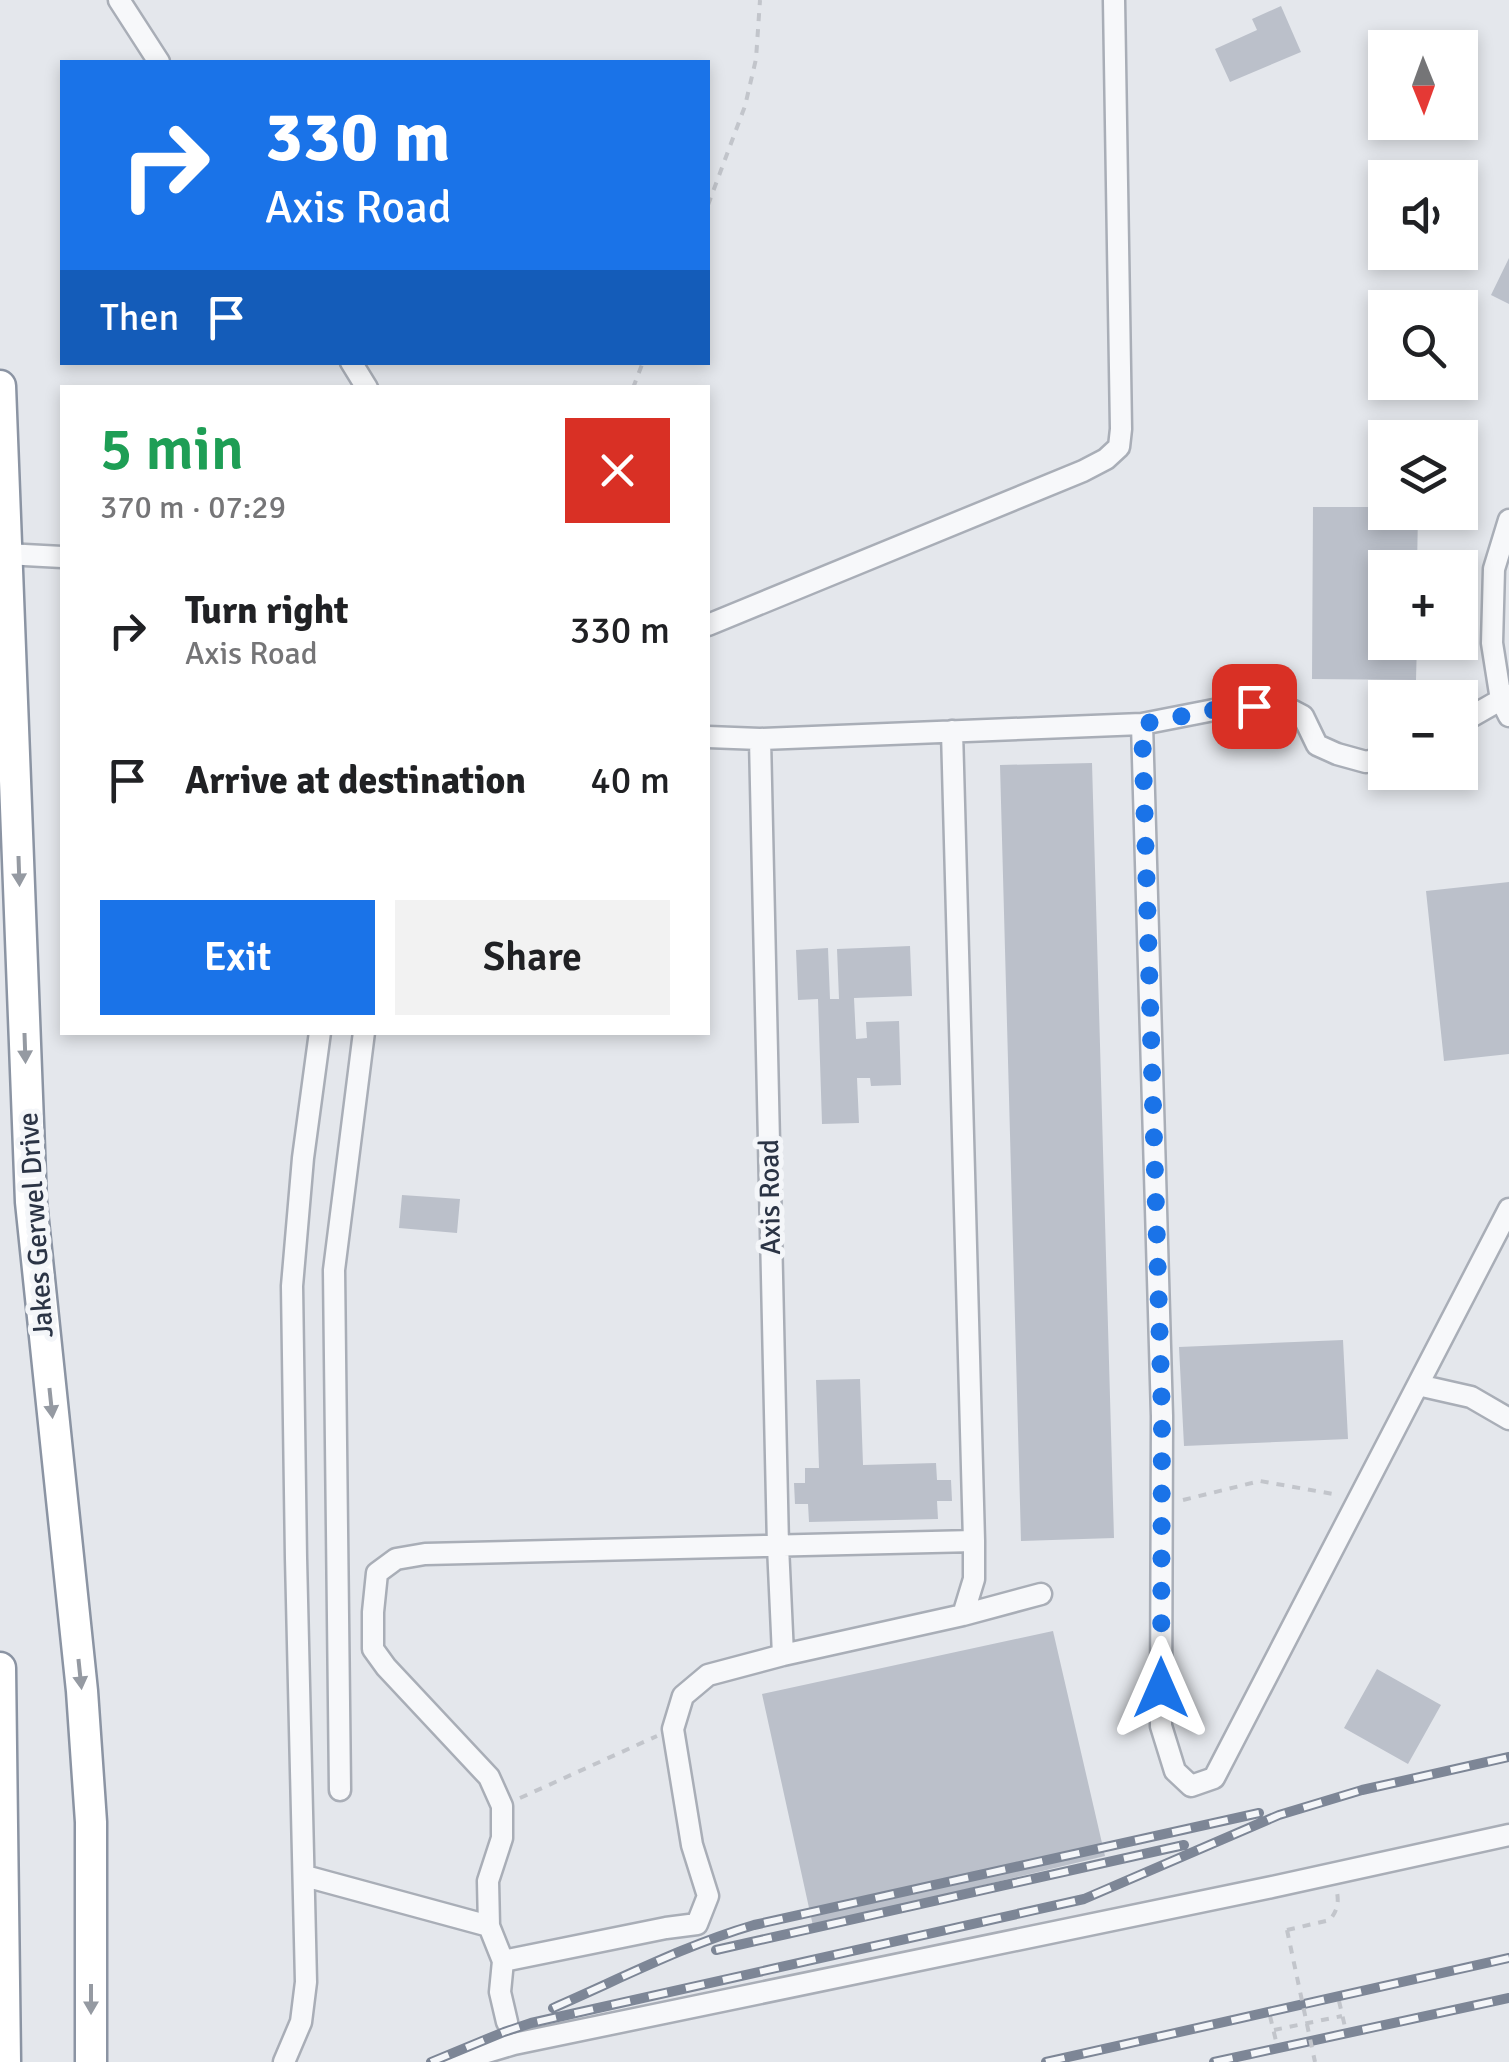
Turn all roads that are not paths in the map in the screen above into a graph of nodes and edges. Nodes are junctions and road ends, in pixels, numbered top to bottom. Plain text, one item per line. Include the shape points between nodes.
1 (120, 0) edge
2 (1114, 0) edge
3 (159, 60) edge
4 (0, 386) edge
5 (1509, 520) edge
6 (60, 557) edge
7 (14, 558) junction
8 (710, 624) edge
9 (1506, 704) edge
10 (1478, 716) edge
11 (1142, 724) junction
12 (952, 731) junction
13 (710, 737) edge
14 (760, 739) junction
15 (1368, 761) edge
16 (320, 1035) edge
17 (364, 1035) edge
18 (1509, 1209) edge
19 (1418, 1385) junction
20 (1509, 1419) edge
21 (974, 1541) junction
22 (778, 1546) junction
23 (1041, 1594) dead end
24 (964, 1615) junction
25 (783, 1655) junction
26 (0, 1668) edge
27 (340, 1790) dead end
28 (1509, 1834) edge
29 (304, 1876) junction
30 (488, 1926) junction
31 (503, 1962) junction
32 (507, 2022) dead end
33 (5, 2062) edge
34 (91, 2062) edge
35 (284, 2062) edge
36 (453, 2062) edge

1 - 3 street
2 - 8 street via 1119,447 1083,471
4 - 7 highway, Jakes Gerwel Drive
5 - 9 street via 1494,569 1492,643
6 - 7 street
7 -> 34 highway, Jakes Gerwel Drive via 31,1202 91,1822
9 - 10 street
11 - 12 street
11 - 15 street via 1282,705 1303,716 1318,745
11 - 19 street via 1162,1416 1161,1726 1174,1771 1191,1786 1214,1778
12 - 14 street
12 - 21 street
13 - 14 street
14 - 22 street, Axis Road
16 - 29 street via 292,1286
17 - 27 street via 334,1270
18 - 19 street
19 - 20 street via 1471,1397
21 - 22 street
21 - 24 street via 974,1580
22 - 25 street, Axis Road
22 - 30 street via 424,1554 396,1559 377,1574 374,1649 490,1777 502,1806 502,1838 488,1882
23 - 24 street
24 - 25 street
25 - 31 street via 708,1675 683,1696 673,1729 692,1845 708,1896 698,1924
26 - 33 highway
28 - 36 street
29 - 30 street
29 - 35 street via 304,2001
30 - 31 street
31 - 32 street

